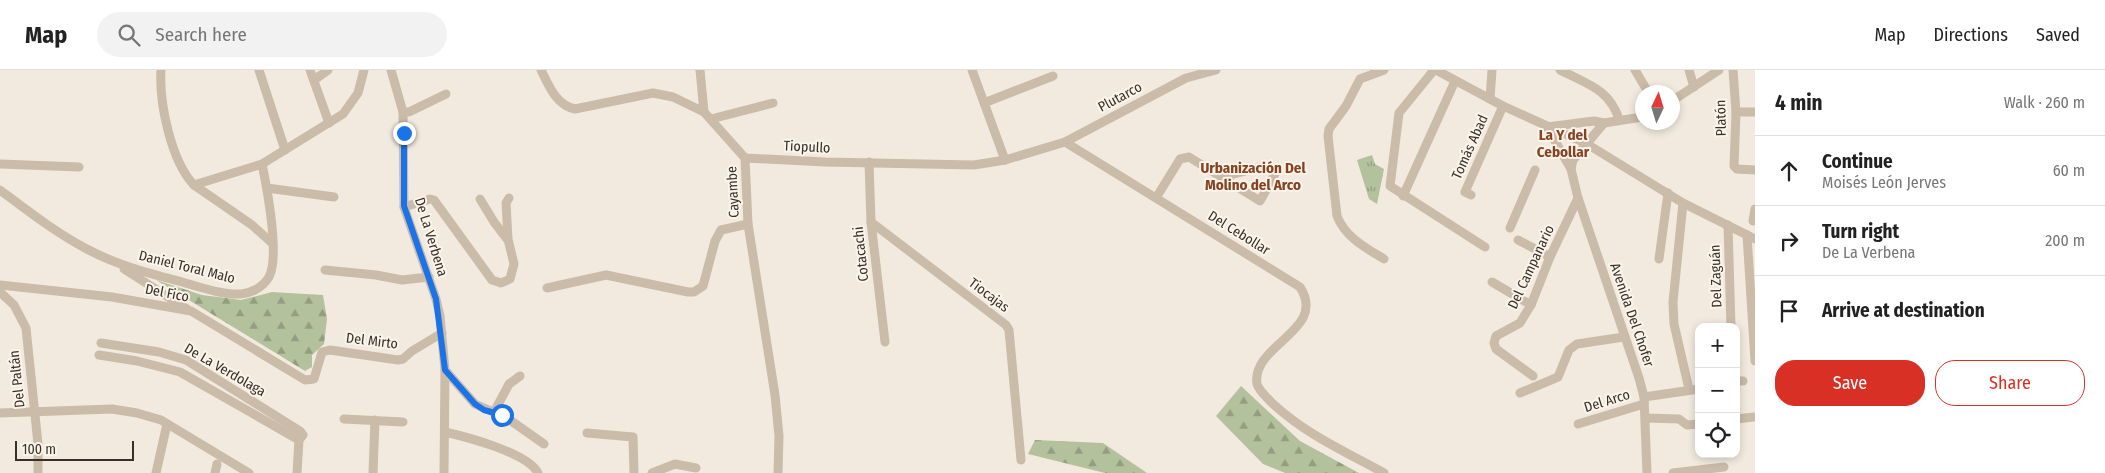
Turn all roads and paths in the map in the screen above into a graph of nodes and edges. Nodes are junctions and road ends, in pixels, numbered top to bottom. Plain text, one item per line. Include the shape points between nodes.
1 (161, 70) edge
2 (259, 70) edge
3 (310, 70) edge
4 (328, 70) edge
5 (364, 70) edge
6 (391, 70) edge
7 (541, 70) edge
8 (700, 70) edge
9 (972, 70) edge
10 (1216, 70) edge
11 (1384, 70) edge
12 (1435, 70) edge
13 (1492, 70) edge
14 (1560, 70) edge
15 (1635, 70) edge
16 (1689, 70) edge
17 (1719, 70) edge
18 (1733, 70) edge
19 (1184, 74) edge
20 (1053, 76) dead end
21 (314, 80) junction
22 (1455, 81) junction
23 (1644, 85) edge
24 (1694, 87) junction
25 (446, 94) dead end
26 (1680, 96) edge
27 (1490, 99) junction
28 (773, 102) dead end
29 (984, 103) junction
30 (1503, 106) junction
31 (403, 112) junction
32 (704, 112) junction
33 (1736, 112) junction
34 (1755, 112) edge
35 (711, 118) junction
36 (1635, 118) edge
37 (1619, 119) junction
38 (329, 123) junction
39 (1604, 123) junction
40 (1547, 127) junction
41 (1065, 142) junction
42 (1587, 144) junction
43 (285, 150) junction
44 (745, 158) junction
45 (1005, 160) junction
46 (868, 162) junction
47 (0, 164) edge
48 (262, 164) junction
49 (80, 167) dead end
50 (1571, 169) junction
51 (1535, 170) dead end
52 (1755, 170) edge
53 (1222, 177) junction
54 (194, 184) junction
55 (267, 188) junction
56 (0, 190) edge
57 (1668, 193) junction
58 (1471, 195) dead end
59 (1404, 196) junction
60 (334, 197) dead end
61 (509, 198) dead end
62 (1156, 198) junction
63 (1578, 198) junction
64 (480, 199) dead end
65 (1683, 203) junction
66 (404, 206) junction
67 (1754, 207) edge
68 (1754, 221) dead end
69 (871, 222) junction
70 (748, 224) junction
71 (1728, 225) junction
72 (1510, 228) dead end
73 (1751, 237) edge
74 (508, 239) junction
75 (1518, 240) dead end
76 (272, 243) junction
77 (1485, 247) dead end
78 (1550, 258) junction
79 (1384, 259) dead end
80 (1659, 259) dead end
81 (116, 263) junction
82 (325, 270) dead end
83 (429, 277) junction
84 (1492, 282) dead end
85 (0, 285) edge
86 (547, 288) dead end
87 (0, 292) edge
88 (1531, 305) junction
89 (191, 312) junction
90 (1731, 323) edge
91 (442, 333) junction
92 (1624, 337) junction
93 (885, 342) dead end
94 (101, 343) dead end
95 (100, 355) dead end
96 (1755, 361) edge
97 (445, 370) junction
98 (520, 376) dead end
99 (1533, 376) dead end
100 (311, 380) joint
101 (1694, 389) edge
102 (1520, 393) dead end
103 (1644, 401) junction
104 (34, 411) junction
105 (494, 412) junction
106 (0, 413) edge
107 (1754, 417) edge
108 (1646, 418) junction
109 (344, 419) dead end
110 (1740, 419) edge
111 (375, 420) junction
112 (403, 422) dead end
113 (167, 424) junction
114 (1578, 424) dead end
115 (1695, 424) edge
116 (445, 432) junction
117 (587, 434) dead end
118 (299, 440) junction
119 (544, 444) dead end
120 (1021, 460) dead end
121 (1724, 467) dead end
122 (696, 468) dead end
123 (246, 472) edge
124 (38, 473) edge
125 (156, 473) edge
126 (297, 473) edge
127 (373, 473) edge
128 (444, 473) edge
129 (538, 473) edge
130 (634, 473) edge
131 (652, 473) edge
132 (778, 473) edge
133 (1384, 473) edge
134 (1648, 473) edge
135 (1673, 473) edge

1 - 54 street via 167,123 180,167
2 - 43 street
3 - 21 street
4 - 21 street
5 - 38 street via 352,104 344,114
6 - 31 street, De La Verbena
7 - 32 street, Cayambe via 552,92 569,108 653,93 672,97
8 - 32 street
9 - 29 street
10 - 19 street, Plutarco
11 - 79 street via 1360,79 1329,129 1328,136 1340,224 1362,246
12 - 22 street
12 - 59 street via 1401,109 1398,118 1389,184 1392,190
13 - 27 street
14 - 37 street via 1602,92 1614,104
15 - 23 street
16 - 24 street
17 - 24 street
18 - 33 street, Platón
19 - 41 street, Plutarco
20 - 29 street
21 - 38 street
22 - 27 street
22 - 59 street
24 - 26 street
25 - 31 street
27 - 30 street
28 - 35 street
29 - 45 street
30 - 40 street
30 - 58 street, Tomás Abad via 1465,192
31 - 66 street, De La Verbena
32 - 35 street, Cayambe
33 - 34 street
33 - 52 street, Platón via 1734,166
35 - 44 street, Cayambe
36 - 37 street
37 - 39 street
38 - 43 street
39 - 40 street via 1594,121
39 - 42 street
40 - 42 street
40 - 50 street, Avenida Del Chofer
41 - 45 street
41 - 62 street, Del Cebollar
42 - 50 street
42 - 57 street
43 - 48 street
44 - 46 street, Tiopullo
44 - 70 street, Cayambe
45 - 46 street via 974,165
46 - 69 street, Cotacachi
47 - 49 street
48 - 54 street
48 - 55 street, Daniel Toral Malo
50 - 63 street, Avenida Del Chofer
51 - 72 street
53 - 53 street via 1260,201 1276,170 1269,166
53 - 62 street via 1184,157
54 - 76 street
55 - 60 street
55 - 76 street, Daniel Toral Malo
56 - 81 street, Daniel Toral Malo via 55,231
57 - 65 street
57 - 80 street
59 - 77 street
61 - 74 street via 506,203
62 - 133 street, Del Cebollar via 1300,287 1305,308 1301,323 1272,349 1258,372 1261,392 1307,432
63 - 78 street, Del Campanario
63 - 92 street, Avenida Del Chofer
64 - 74 street
65 - 71 street
65 - 101 street via 1673,302 1674,324
66 - 74 street via 430,198 434,200 496,283 506,282 514,272
66 - 83 street, De La Verbena
67 - 68 street
69 - 93 street, Cotacachi
69 - 120 street, Tiocajas via 1006,325
70 - 86 street via 721,230 703,286 694,292 606,275
70 - 132 street, Cayambe via 775,395
71 - 73 street
71 - 90 street, Del Zaguán
73 - 96 street
75 - 78 street
76 - 81 street, Daniel Toral Malo via 274,262 268,278 257,289 240,294 208,290
78 - 88 street, Del Campanario
81 - 89 street
82 - 83 street via 402,280
83 - 91 street, De La Verbena
84 - 88 street
85 - 89 street, Del Fico via 112,297
87 - 104 street, Del Paltán via 14,305 26,328
88 - 99 street, Del Campanario via 1520,323 1496,336 1494,343 1496,349
89 - 100 street, Del Fico
91 - 97 street, De La Verbena
91 - 100 street, Del Mirto via 401,360 324,351
92 - 102 street via 1577,344 1569,350 1558,377
92 - 103 street, Avenida Del Chofer
94 - 118 street, De La Verdolaga via 159,352 186,360 300,431 304,435
95 - 118 street, De La Verdolaga via 180,372
97 - 105 street via 475,404
97 - 116 street, De La Verbena
98 - 105 street via 509,384
101 - 103 street, Del Arco
103 - 108 street, Avenida Del Chofer
103 - 114 street, Del Arco
104 - 106 street
104 - 113 street via 112,409 137,413
104 - 124 street, Del Paltán
105 - 119 street
107 - 110 street
108 - 115 street via 1679,419 1688,425
108 - 134 street, Avenida Del Chofer
109 - 111 street
111 - 112 street
111 - 127 street
113 - 123 street
113 - 125 street
116 - 128 street, De La Verbena
116 - 129 street via 500,448
117 - 130 street via 633,437
118 - 126 street
121 - 135 street
122 - 131 street via 675,464

